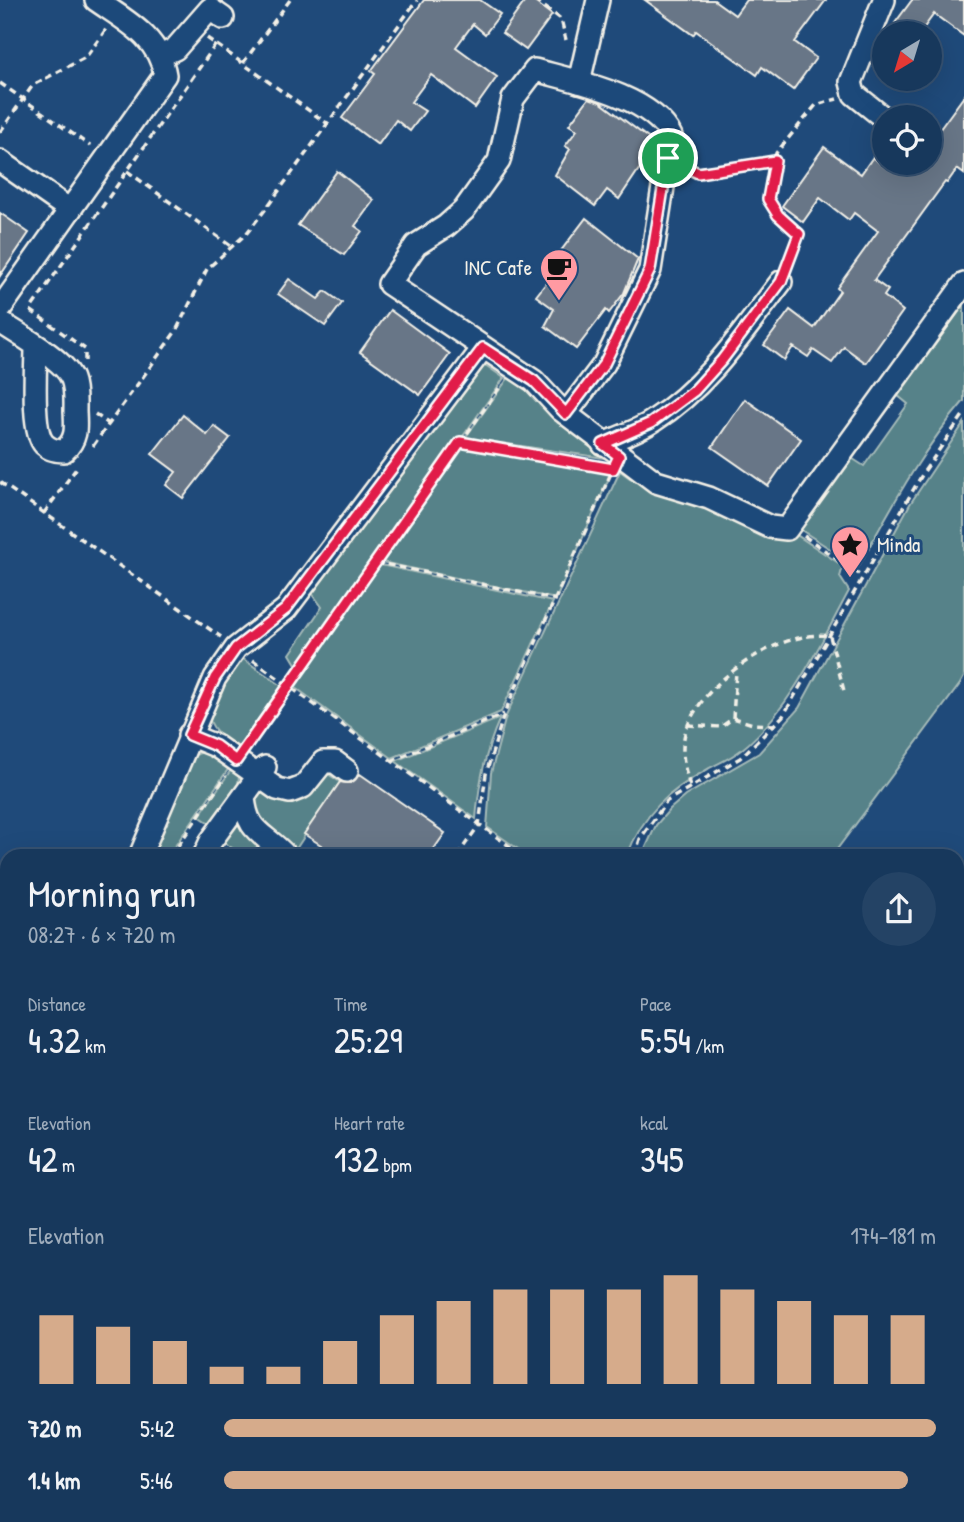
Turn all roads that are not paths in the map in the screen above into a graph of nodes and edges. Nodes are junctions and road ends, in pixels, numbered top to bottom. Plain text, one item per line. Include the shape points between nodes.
1 (96, 0) edge
2 (598, 0) edge
3 (884, 0) edge
4 (223, 18) dead end
5 (162, 55) junction
6 (579, 82) junction
7 (872, 108) edge
8 (0, 161) edge
9 (70, 210) junction
10 (781, 282) road end
11 (964, 284) edge
12 (0, 309) edge
13 (0, 322) edge
14 (36, 347) dead end
15 (483, 348) junction
16 (566, 414) junction
17 (603, 444) junction
18 (189, 735) junction
19 (262, 771) junction
20 (347, 771) dead end
21 (244, 797) junction
22 (143, 849) edge
23 (208, 849) edge
24 (278, 849) edge

1 - 5 street via 143,32
2 - 6 street
3 - 7 street via 851,82 854,94
4 - 5 street via 210,9 175,50
5 - 9 street via 165,75
6 - 15 street via 535,70 513,99 499,161 464,210 416,245 389,284
6 - 16 street via 654,113 671,136 650,270 604,364
8 - 9 street
9 - 12 street
10 - 17 street via 694,391 651,423
11 - 17 street via 790,526 770,527 709,498 656,482
13 - 14 street
15 - 16 street via 534,381
15 - 18 street via 286,609 236,648 215,678
16 - 17 street
18 - 19 street
18 - 22 street
19 - 20 street via 277,789 290,792 303,787 323,761 335,762
19 - 21 street
21 - 23 street
21 - 24 street via 245,817 251,827

